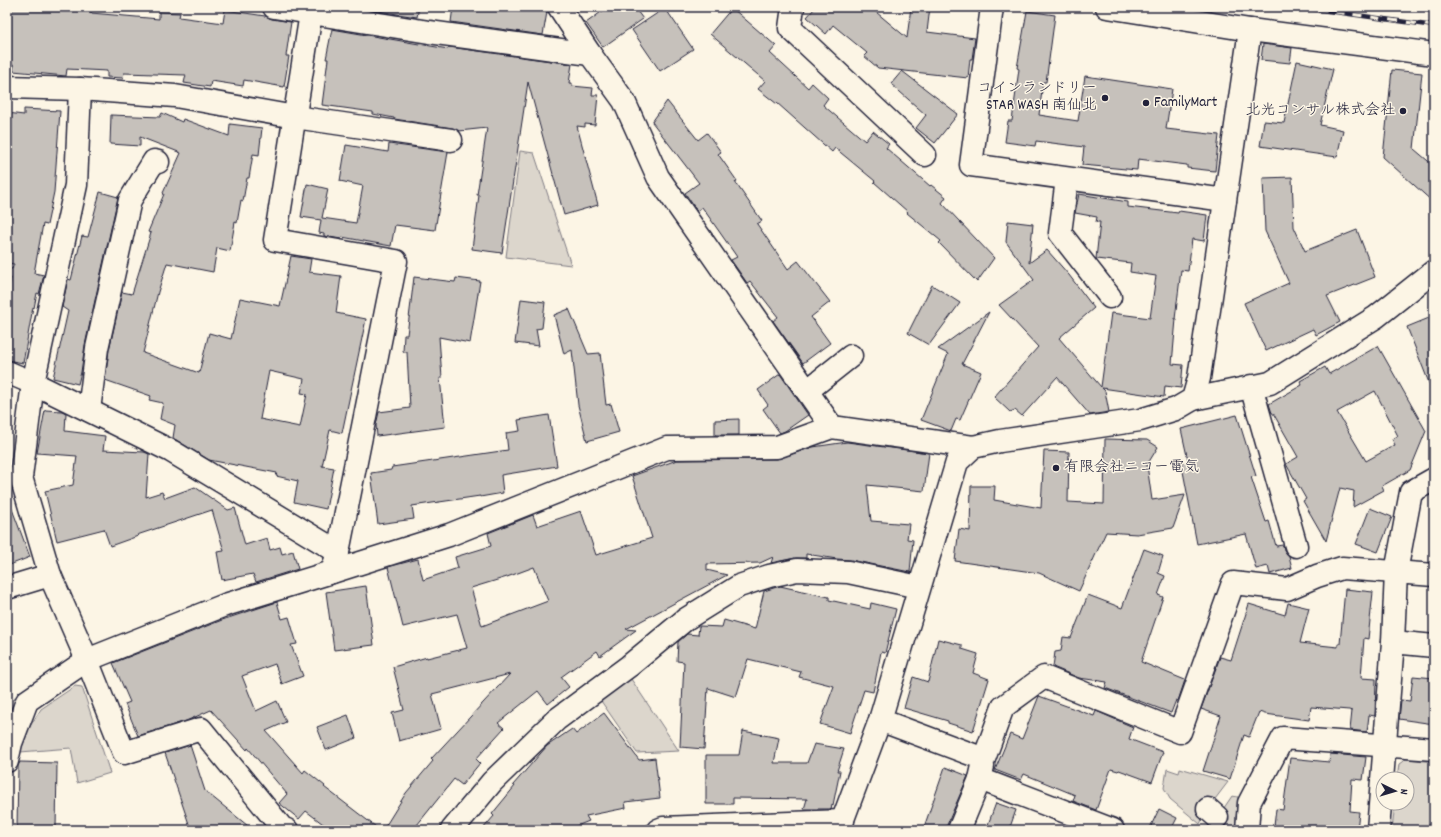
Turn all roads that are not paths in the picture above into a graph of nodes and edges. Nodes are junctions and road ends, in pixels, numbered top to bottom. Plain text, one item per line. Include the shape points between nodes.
1 (274, 7) edge
2 (559, 7) edge
3 (793, 7) edge
4 (992, 7) edge
5 (1108, 7) edge
6 (312, 10) edge
7 (1250, 30) junction
8 (590, 54) junction
9 (1434, 54) edge
10 (7, 87) edge
11 (80, 89) junction
12 (295, 117) junction
13 (451, 140) dead end
14 (925, 155) dead end
15 (158, 162) dead end
16 (1067, 179) junction
17 (1225, 200) junction
18 (1434, 271) edge
19 (1110, 296) dead end
20 (851, 356) dead end
21 (7, 372) edge
22 (33, 382) junction
23 (1251, 386) junction
24 (807, 391) junction
25 (1193, 399) junction
26 (89, 410) junction
27 (832, 427) junction
28 (973, 447) junction
29 (1434, 479) edge
30 (1296, 546) dead end
31 (335, 562) junction
32 (1396, 572) junction
33 (50, 575) junction
34 (1434, 575) edge
35 (919, 587) junction
36 (7, 588) edge
37 (1393, 642) junction
38 (1434, 646) edge
39 (87, 660) junction
40 (880, 720) junction
41 (1385, 746) junction
42 (1434, 749) edge
43 (7, 761) edge
44 (982, 769) junction
45 (841, 826) edge
46 (286, 830) edge
47 (452, 830) edge
48 (658, 830) edge
49 (959, 830) edge
50 (1113, 830) edge
51 (1247, 830) edge
52 (1378, 830) edge

1 - 6 street
2 - 8 street
3 - 14 street via 790,28
4 - 16 street via 971,165
5 - 7 street
6 - 8 street
6 - 12 street
7 - 9 street
7 - 17 street
8 - 24 street via 624,101 658,177
10 - 11 street
11 - 12 street via 175,96
11 - 22 street via 76,184
12 - 13 street
12 - 31 street via 275,240 396,261
15 - 26 street via 154,161 130,200 97,348
16 - 17 street
16 - 19 street via 1060,233
17 - 25 street via 1199,378
18 - 23 street via 1376,317 1270,383
20 - 24 street
21 - 22 street
22 - 26 street
22 - 33 street via 21,477
23 - 25 street
23 - 30 street
24 - 27 street
25 - 28 street via 1176,409 1140,420
26 - 31 street via 172,451
27 - 28 street
27 - 31 street via 777,447 667,448 449,534
28 - 35 street via 957,462
29 - 32 street via 1411,492
31 - 39 street
32 - 34 street
32 - 37 street
32 - 44 street via 1342,568 1287,589 1233,583 1180,732 1044,677 1003,707
33 - 36 street
33 - 39 street
35 - 40 street
35 - 47 street via 848,572 797,570 739,586 686,619 629,666 556,720 492,782
37 - 38 street
37 - 41 street
39 - 43 street via 27,701
39 - 46 street via 124,753 201,730
40 - 44 street
40 - 45 street
41 - 42 street
41 - 51 street via 1283,738 1249,803
41 - 52 street
44 - 49 street
44 - 50 street
45 - 48 street

